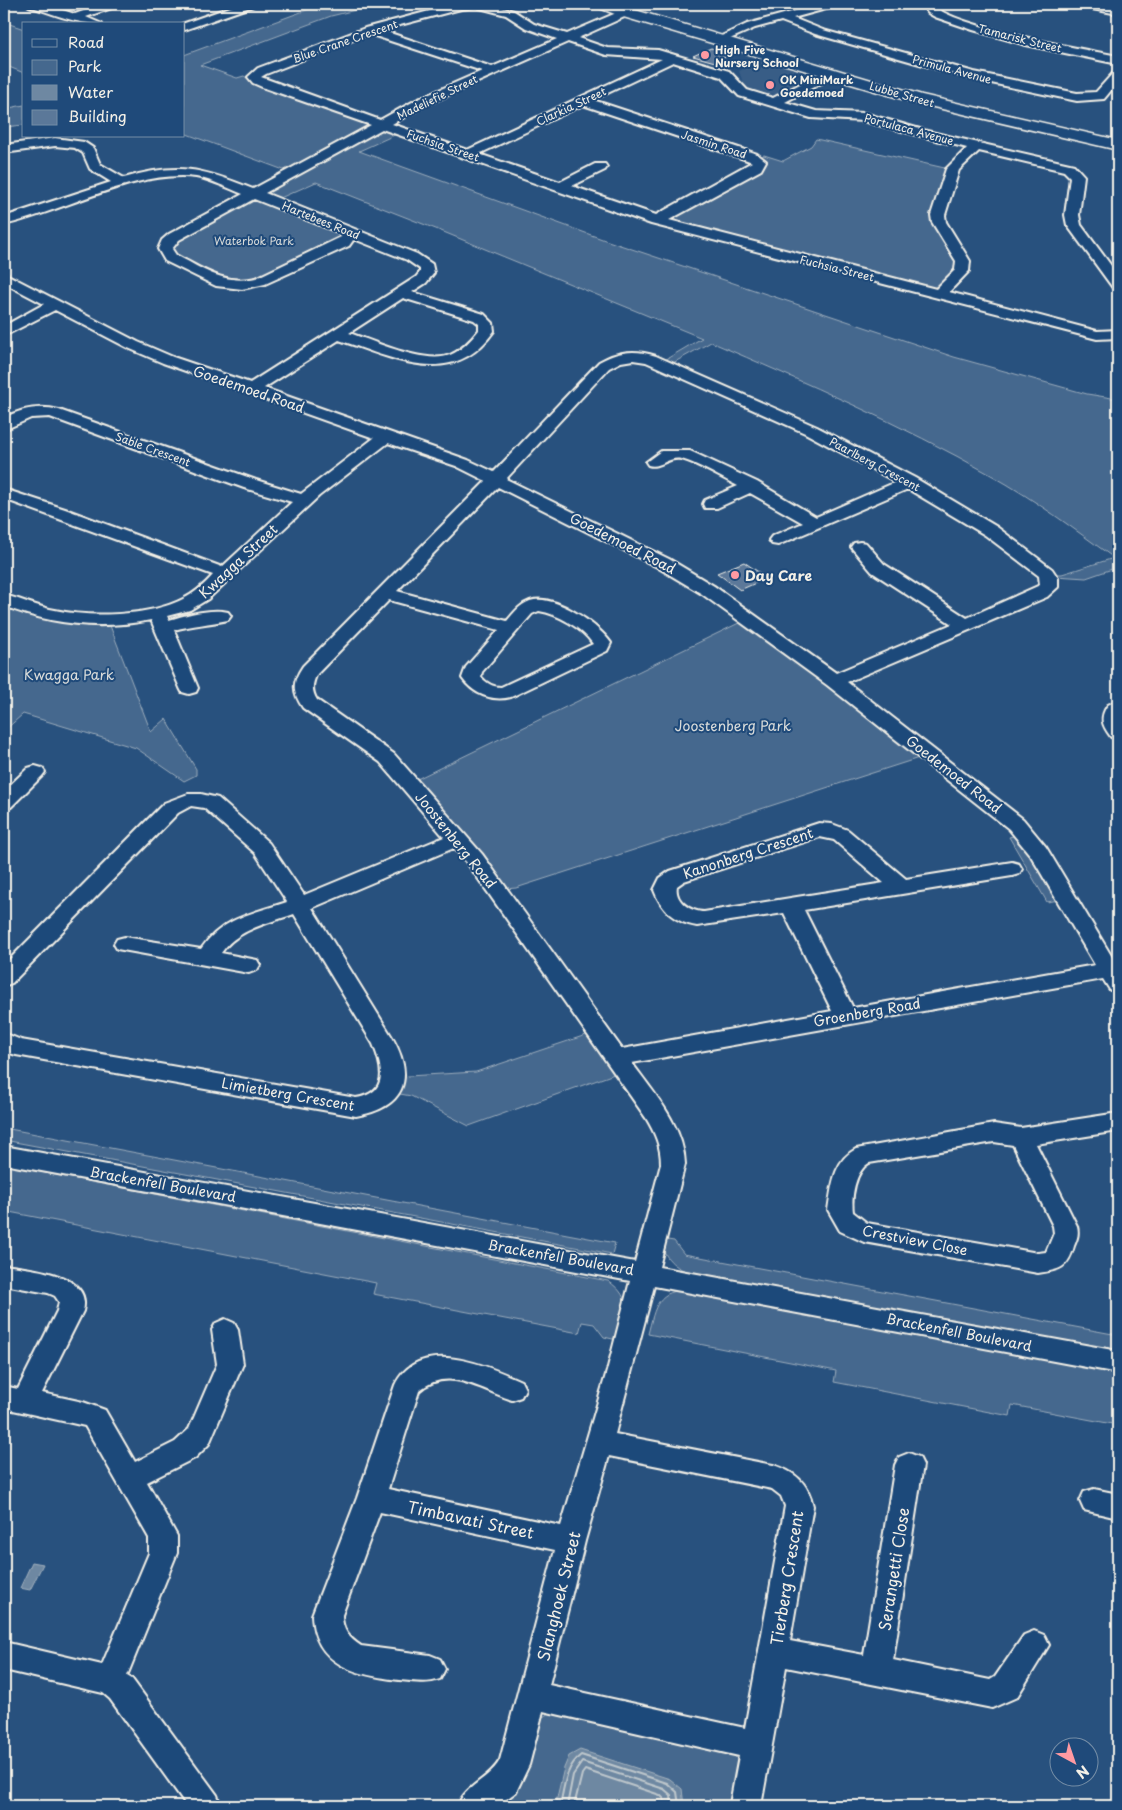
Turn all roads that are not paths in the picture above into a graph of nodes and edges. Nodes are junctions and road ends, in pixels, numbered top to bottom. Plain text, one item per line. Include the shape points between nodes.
1 (33, 4) edge
2 (113, 4) edge
3 (249, 4) edge
4 (602, 4) edge
5 (833, 4) edge
6 (928, 4) edge
7 (1082, 4) edge
8 (1118, 11) edge
9 (624, 13) junction
10 (780, 17) junction
11 (73, 18) junction
12 (88, 22) edge
13 (185, 27) edge
14 (369, 30) junction
15 (568, 38) junction
16 (719, 40) junction
17 (673, 58) junction
18 (1118, 60) edge
19 (493, 71) junction
20 (831, 74) junction
21 (1118, 75) edge
22 (582, 101) junction
23 (774, 103) junction
24 (382, 124) junction
25 (1118, 145) edge
26 (976, 146) junction
27 (4, 148) edge
28 (469, 154) junction
29 (600, 167) dead end
30 (122, 183) junction
31 (560, 187) junction
32 (255, 194) junction
33 (5, 219) edge
34 (656, 221) junction
35 (346, 238) junction
36 (4, 277) edge
37 (1118, 285) edge
38 (401, 293) junction
39 (938, 294) junction
40 (54, 304) junction
41 (4, 332) edge
42 (336, 334) junction
43 (1118, 334) edge
44 (252, 389) junction
45 (4, 425) edge
46 (387, 436) junction
47 (654, 462) dead end
48 (496, 479) junction
49 (909, 482) junction
50 (751, 486) junction
51 (4, 494) edge
52 (303, 500) junction
53 (711, 504) dead end
54 (815, 523) junction
55 (778, 540) dead end
56 (860, 547) dead end
57 (224, 573) junction
58 (385, 592) junction
59 (4, 600) edge
60 (222, 616) dead end
61 (160, 620) junction
62 (966, 625) junction
63 (511, 628) junction
64 (834, 681) junction
65 (189, 688) dead end
66 (1118, 706) edge
67 (1118, 733) edge
68 (35, 772) dead end
69 (4, 802) edge
70 (458, 839) junction
71 (1012, 869) dead end
72 (902, 887) junction
73 (299, 905) junction
74 (791, 905) junction
75 (125, 944) dead end
76 (207, 957) junction
77 (249, 964) dead end
78 (1115, 975) edge
79 (4, 978) edge
80 (846, 1016) junction
81 (4, 1042) edge
82 (616, 1059) junction
83 (1118, 1122) edge
84 (1021, 1137) junction
85 (4, 1155) edge
86 (644, 1273) junction
87 (4, 1276) edge
88 (225, 1330) dead end
89 (1118, 1362) edge
90 (620, 1371) joint
91 (512, 1389) dead end
92 (14, 1399) edge
93 (601, 1443) junction
94 (909, 1465) dead end
95 (130, 1477) junction
96 (370, 1498) junction
97 (571, 1541) junction
98 (1034, 1645) dead end
99 (774, 1651) junction
100 (4, 1656) edge
101 (430, 1669) dead end
102 (876, 1672) junction
103 (110, 1681) junction
104 (533, 1695) junction
105 (756, 1745) junction
106 (746, 1804) dead end
107 (206, 1806) edge
108 (473, 1806) edge

1 - 11 street
2 - 11 street
3 - 13 street
4 - 9 main road, Lubbe Street
5 - 10 street
6 - 18 street, Tamarisk Street via 939,15 977,28
7 - 8 street
9 - 15 street, Madeliefie Street
9 - 16 main road, Lubbe Street
10 - 16 street
10 - 21 street, Primula Avenue via 813,30 961,72 1077,97 1100,96
11 - 12 street
14 - 15 street, Blue Crane Crescent via 476,4 510,13 530,26
14 - 19 street
14 - 24 street, Blue Crane Crescent via 262,71 254,77
15 - 17 street, Portulaca Avenue via 611,52 653,53
15 - 19 street, Madeliefie Street
16 - 20 main road, Lubbe Street
17 - 22 street, Clarkia Street
17 - 23 street, Portulaca Avenue via 725,74 739,91
19 - 24 street, Madeliefie Street
20 - 23 street
20 - 25 main road, Lubbe Street via 932,102
22 - 28 street, Clarkia Street
22 - 34 street, Jasmin Road via 759,161 756,168
23 - 26 street, Portulaca Avenue via 821,116 864,117
24 - 28 street, Fuchsia Street
24 - 32 street, Madeliefie Street
26 - 37 street, Portulaca Avenue via 1073,170 1077,182 1072,220
26 - 39 street via 953,169 938,212 939,222 964,266
27 - 30 street via 55,142 79,145 88,151 95,166
28 - 31 street, Fuchsia Street
29 - 31 street
30 - 32 street, Hartebees Road via 152,174 187,172 209,176
30 - 33 street, Hartebees Road
31 - 34 street, Fuchsia Street
32 - 35 street, Hartebees Road
32 - 35 street, Madeliefie Street via 174,237 166,246 167,255 221,283 242,285 260,281
34 - 39 street, Fuchsia Street
35 - 38 street, Hartebees Road via 424,264 427,271 424,277
36 - 40 street, Goedemoed Road
38 - 42 street, Hartebees Road
38 - 42 street via 479,317 486,323 487,331 463,354 433,363
39 - 43 street, Fuchsia Street via 1097,335
40 - 41 street
40 - 44 street, Goedemoed Road via 149,353
42 - 44 street, Hartebees Road
44 - 46 street, Goedemoed Road
45 - 52 street, Sable Crescent via 33,412 52,413
46 - 48 street, Goedemoed Road
46 - 52 street, Kwagga Street
47 - 50 street via 667,454 684,454
48 - 49 street, Paarlberg Crescent via 604,365 618,357 635,355 652,359 774,413
48 - 58 street, Joostenberg Road
48 - 64 street, Goedemoed Road via 679,571
49 - 54 street
49 - 62 street, Paarlberg Crescent via 991,531 1049,578 1046,591
50 - 53 street
50 - 54 street
51 - 57 street via 172,557
52 - 57 street, Kwagga Street
54 - 55 street
56 - 62 street via 878,568
57 - 61 street, Kwagga Street via 201,597
58 - 63 street
58 - 70 street, Joostenberg Road via 310,670 303,682 303,694 316,709 387,758
59 - 61 street, Kwagga Street via 45,615 69,619
60 - 61 street
61 - 65 street
62 - 64 street, Paarlberg Crescent
63 - 63 street via 529,608 547,606 577,621 599,638 602,645 508,692 492,693 475,683 471,674
64 - 78 street, Goedemoed Road via 1005,814 1024,833
66 - 67 street via 1110,718
68 - 69 street
70 - 73 street
70 - 82 street, Joostenberg Road
71 - 72 street, Kanonberg Crescent
72 - 74 street, Kanonberg Crescent
72 - 74 street, Kanonberg Crescent via 841,835 819,830 677,876 665,887 678,911 693,919
73 - 76 street via 233,929 218,941
73 - 79 street, Limietberg Crescent via 262,848 215,805 201,800 182,802 171,808
73 - 81 street, Limietberg Crescent via 386,1048 393,1082 390,1092 379,1101 356,1107 16,1047
74 - 80 street
75 - 76 street
76 - 77 street
78 - 80 street, Groenberg Road
80 - 82 street, Groenberg Road
82 - 86 street, Joostenberg Road via 668,1135 674,1155
83 - 84 street, Crestview Close
84 - 84 street, Crestview Close via 994,1133 858,1157 849,1167 840,1210 842,1216 851,1226 864,1232 1038,1263 1052,1261 1062,1252 1065,1226
85 - 86 street, Brackenfell Boulevard
86 - 89 street, Brackenfell Boulevard
86 - 90 street, Joostenberg Road
87 - 92 street via 60,1287 72,1302 70,1312
88 - 95 street via 230,1364 199,1436 185,1450
90 - 93 street, Slanghoek Street
91 - 96 street via 486,1377 445,1367 428,1369 414,1378 404,1393
92 - 95 street via 95,1418
93 - 97 street, Slanghoek Street
93 - 99 street, Tierberg Crescent via 773,1477 787,1482 792,1488 798,1506
94 - 102 street, Serangetti Close
95 - 103 street via 160,1530 164,1547
96 - 97 street, Timbavati Street
96 - 101 street via 329,1608 328,1630 346,1652 357,1659
97 - 104 street, Slanghoek Street
98 - 102 street via 1006,1687 992,1694
99 - 102 street
99 - 105 street, Tierberg Crescent
100 - 103 street
103 - 107 street via 121,1689
104 - 105 street
104 - 108 street, Slanghoek Street via 509,1776
105 - 106 street, Tierberg Crescent

